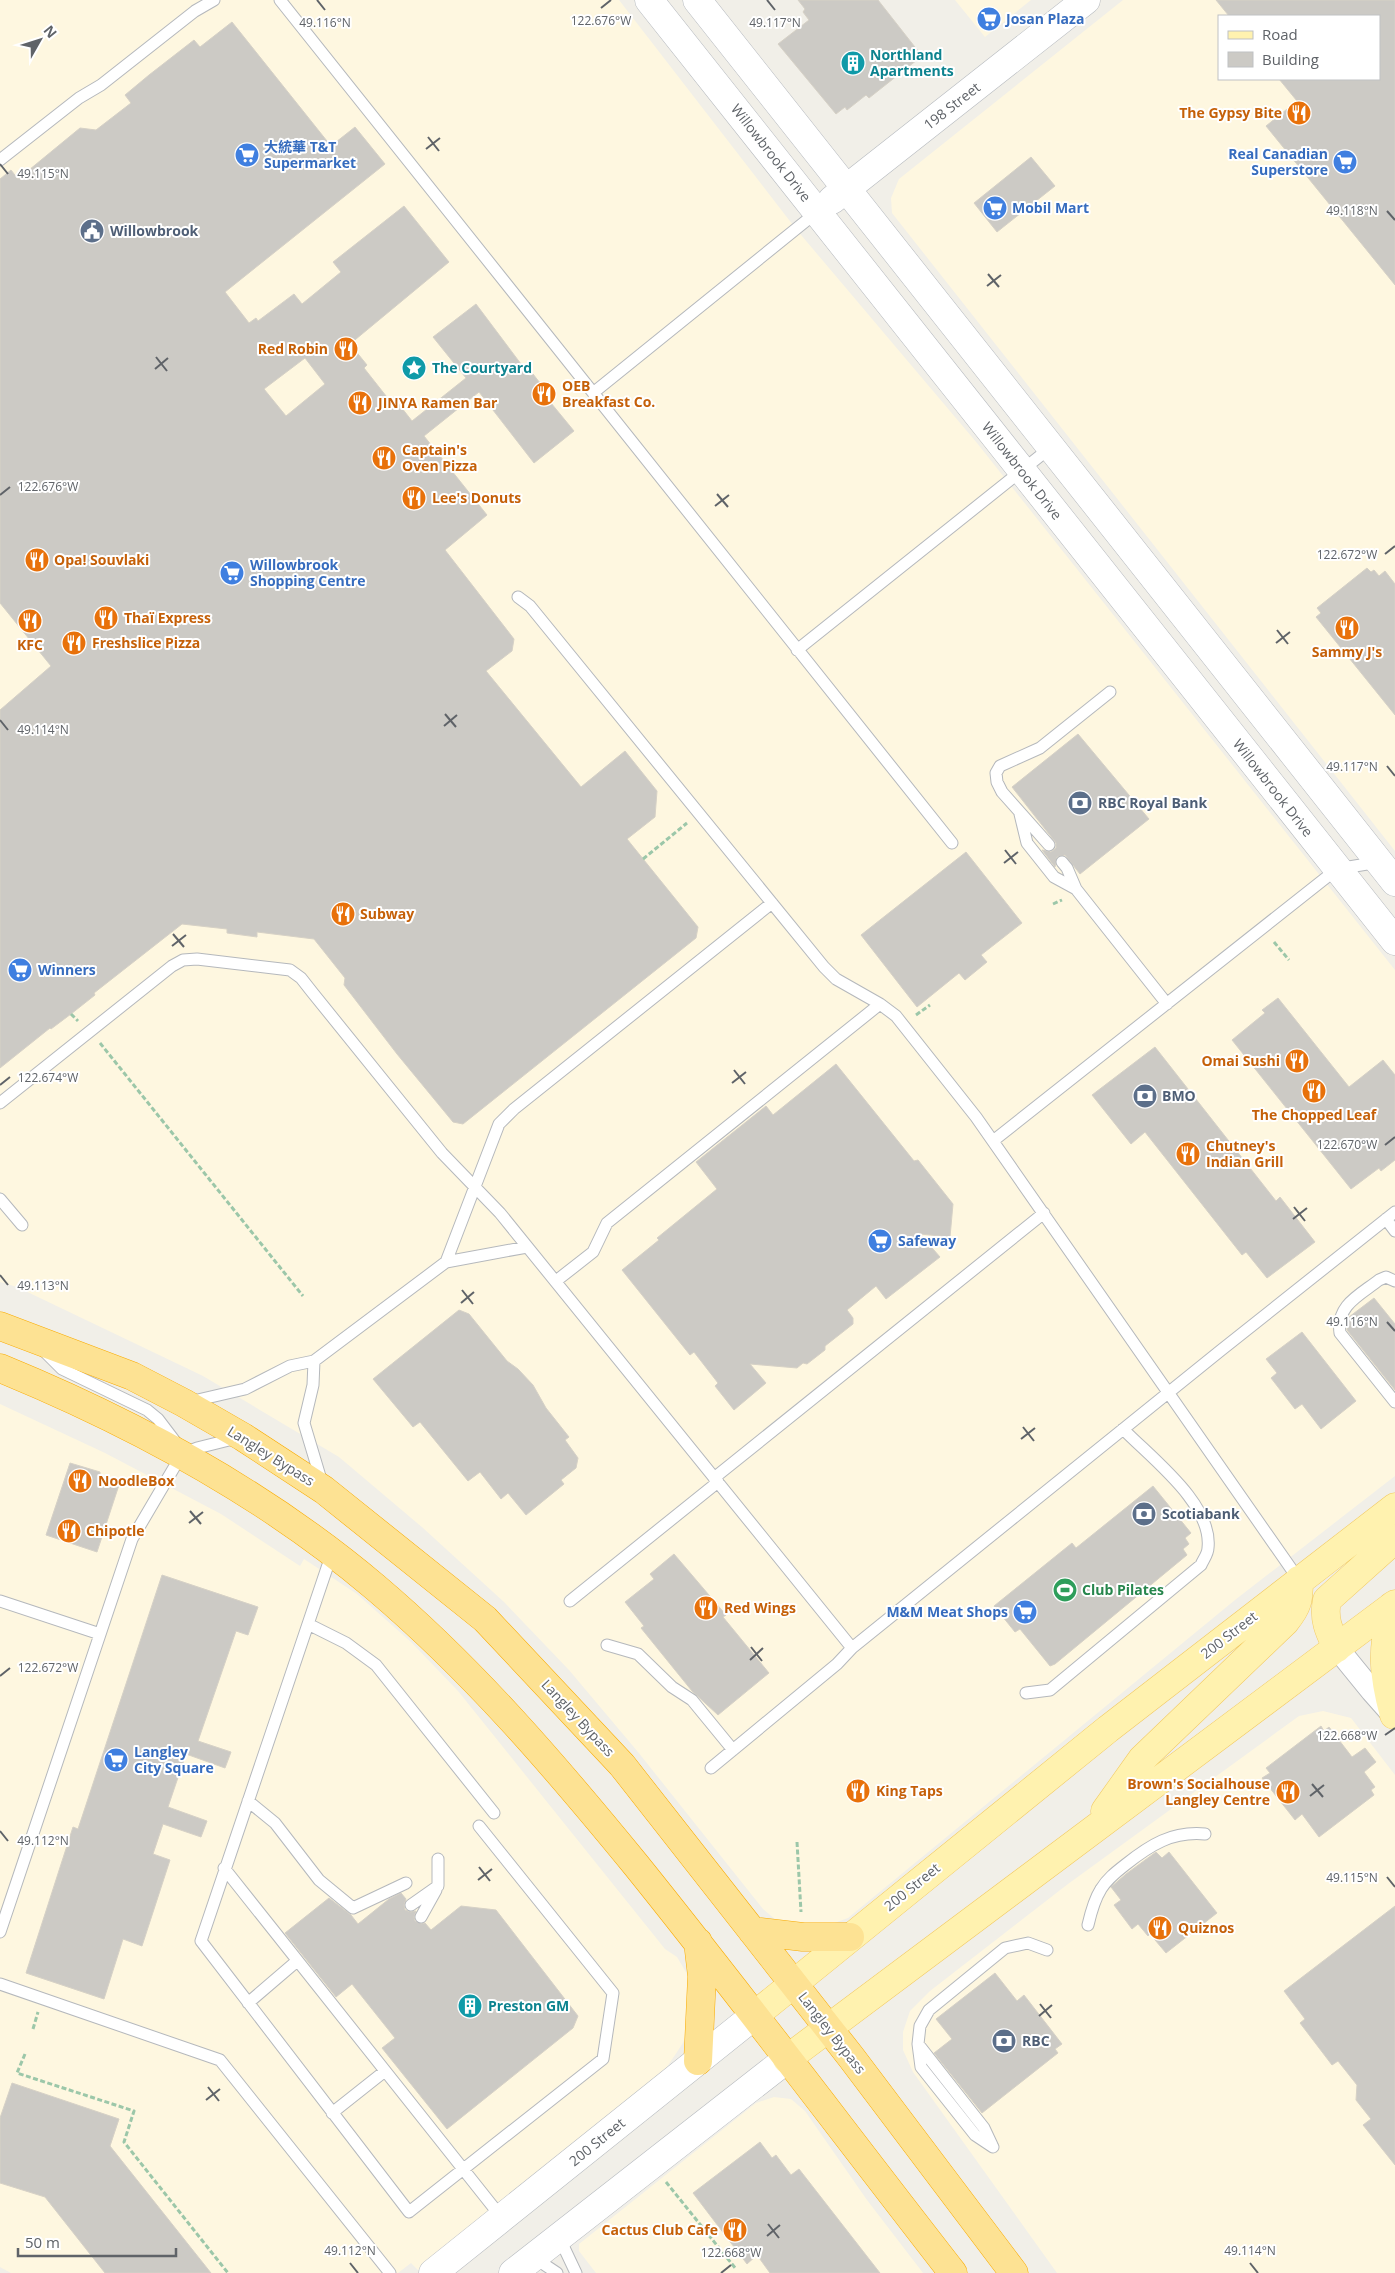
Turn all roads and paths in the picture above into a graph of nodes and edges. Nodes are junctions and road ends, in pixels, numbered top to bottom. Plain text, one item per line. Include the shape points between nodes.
1 (214, 0) edge
2 (280, 0) edge
3 (649, 0) edge
4 (696, 0) edge
5 (1086, 0) edge
6 (0, 160) edge
7 (846, 189) junction
8 (817, 212) junction
9 (593, 393) junction
10 (1050, 448) junction
11 (1022, 471) junction
12 (518, 596) dead end
13 (797, 650) junction
14 (1110, 692) dead end
15 (699, 814) junction
16 (1020, 814) junction
17 (952, 843) dead end
18 (1049, 845) dead end
19 (643, 859) dead end
20 (1062, 862) dead end
21 (1337, 869) junction
22 (1387, 872) edge
23 (1076, 890) junction
24 (1063, 899) dead end
25 (772, 903) junction
26 (1053, 904) dead end
27 (1395, 941) edge
28 (1274, 942) dead end
29 (1289, 960) dead end
30 (880, 1004) junction
31 (1167, 1004) junction
32 (930, 1005) dead end
33 (71, 1014) dead end
34 (916, 1015) dead end
35 (90, 1033) junction
36 (0, 1103) edge
37 (993, 1141) junction
38 (475, 1186) junction
39 (0, 1199) edge
40 (1044, 1213) junction
41 (1391, 1216) edge
42 (22, 1226) dead end
43 (1395, 1231) edge
44 (527, 1247) junction
45 (446, 1262) junction
46 (556, 1281) junction
47 (1395, 1282) edge
48 (303, 1296) dead end
49 (0, 1326) edge
50 (33, 1339) junction
51 (314, 1361) junction
52 (0, 1368) edge
53 (1169, 1393) junction
54 (1395, 1402) edge
55 (184, 1403) junction
56 (1124, 1430) junction
57 (243, 1437) junction
58 (182, 1454) junction
59 (716, 1480) junction
60 (324, 1490) junction
61 (1395, 1506) edge
62 (1395, 1539) edge
63 (332, 1553) junction
64 (1299, 1580) junction
65 (0, 1601) edge
66 (570, 1602) dead end
67 (1394, 1605) edge
68 (308, 1624) junction
69 (100, 1634) junction
70 (607, 1645) dead end
71 (852, 1648) junction
72 (1337, 1648) junction
73 (1026, 1693) dead end
74 (1394, 1716) edge
75 (733, 1750) junction
76 (711, 1768) dead end
77 (248, 1801) junction
78 (494, 1813) dead end
79 (479, 1826) dead end
80 (1089, 1833) junction
81 (1205, 1834) dead end
82 (797, 1842) dead end
83 (438, 1858) dead end
84 (224, 1868) junction
85 (406, 1883) dead end
86 (438, 1886) junction
87 (411, 1905) dead end
88 (421, 1918) dead end
89 (802, 1918) dead end
90 (1088, 1925) dead end
91 (752, 1931) junction
92 (0, 1932) edge
93 (850, 1937) junction
94 (698, 1942) junction
95 (1047, 1950) dead end
96 (297, 1960) junction
97 (0, 1984) edge
98 (794, 1984) junction
99 (248, 2003) junction
100 (38, 2012) dead end
101 (755, 2015) junction
102 (828, 2028) junction
103 (33, 2029) dead end
104 (25, 2054) dead end
105 (787, 2058) junction
106 (698, 2061) junction
107 (385, 2071) junction
108 (332, 2113) junction
109 (993, 2147) dead end
110 (463, 2169) junction
111 (664, 2180) dead end
112 (502, 2218) junction
113 (559, 2237) junction
114 (523, 2265) edge
115 (736, 2269) dead end
116 (228, 2273) edge
117 (390, 2273) edge
118 (433, 2273) edge
119 (557, 2273) edge
120 (576, 2273) edge
121 (952, 2273) edge
122 (1014, 2273) edge

1 - 6 lane via 195,11
2 - 9 lane
3 - 8 main road, Willowbrook Drive
4 - 7 main road
5 - 7 main road, 198 Street
7 - 8 main road, 198 Street
7 - 10 main road
8 - 9 lane
8 - 11 main road, Willowbrook Drive
9 - 13 lane
10 - 11 lane
10 - 22 main road
11 - 13 lane
11 - 21 main road, Willowbrook Drive
12 - 15 lane via 530,606
13 - 17 lane
14 - 16 lane via 1040,748 1000,766 996,773 997,782
15 - 19 path
15 - 25 lane
16 - 18 lane
16 - 23 lane via 1026,842 1054,877
20 - 23 lane
21 - 22 lane
21 - 27 main road, Willowbrook Drive
21 - 31 lane
23 - 31 lane
24 - 26 path
25 - 30 lane via 836,979
25 - 38 lane via 514,1109 499,1124
28 - 29 path
30 - 37 lane via 908,1030
30 - 46 lane via 607,1223 593,1252
31 - 37 lane
32 - 34 path
33 - 35 path
35 - 36 lane
35 - 38 lane via 183,960 210,960 290,970 301,978 442,1153
35 - 48 path
37 - 40 lane
38 - 44 lane
38 - 45 lane
39 - 42 lane
40 - 53 lane
40 - 59 lane
41 - 43 lane
41 - 53 lane
44 - 45 lane
44 - 46 lane
45 - 51 lane
46 - 59 lane
47 - 54 lane via 1386,1277 1379,1280 1342,1310 1338,1322 1340,1332
49 - 50 highway, Langley Bypass
50 - 55 highway, Langley Bypass via 132,1376
50 - 58 lane via 62,1370 147,1410 173,1437
51 - 55 lane via 290,1366 246,1388
51 - 60 lane via 313,1385 304,1423
52 - 58 highway via 109,1416
53 - 56 lane
53 - 64 lane
55 - 57 highway, Langley Bypass
56 - 71 lane
56 - 73 lane via 1164,1467 1200,1512 1207,1532 1208,1549 1201,1565 1050,1690
57 - 58 lane
57 - 60 highway, Langley Bypass
58 - 63 highway via 288,1520
58 - 69 lane via 132,1539
59 - 66 lane
59 - 71 lane
60 - 91 highway, Langley Bypass via 492,1626 622,1765
61 - 64 main road, 200 Street
62 - 72 main road via 1328,1600 1326,1626
63 - 68 lane
63 - 94 highway via 451,1655 515,1721
64 - 80 main road via 1296,1609 1142,1759
64 - 93 main road, 200 Street
65 - 69 lane
67 - 72 main road
67 - 74 main road via 1385,1635 1383,1665
68 - 77 lane
68 - 78 lane via 346,1643 376,1665
69 - 92 lane
70 - 75 lane via 638,1654 672,1687 692,1700
71 - 75 lane
72 - 74 street
72 - 80 main road
75 - 76 lane
77 - 84 lane
77 - 85 lane via 275,1823 319,1880 353,1908
79 - 110 lane via 612,1993 602,2060
80 - 102 main road
81 - 90 lane via 1181,1834 1147,1847 1107,1879 1094,1901
82 - 89 path
83 - 86 lane
84 - 96 lane
84 - 99 lane via 201,1941
86 - 87 lane
86 - 88 lane
91 - 93 highway via 803,1937
91 - 98 highway, Langley Bypass
93 - 98 main road, 200 Street
94 - 101 highway
94 - 106 highway via 702,1976
95 - 109 lane via 1028,1943 1005,1948 929,2010 920,2026 921,2066 975,2135
96 - 99 lane
96 - 107 lane via 320,1982
97 - 117 lane via 220,2060
98 - 101 main road, 200 Street
98 - 102 highway, Langley Bypass
99 - 108 lane
100 - 103 path
101 - 105 highway
101 - 106 main road, 200 Street
102 - 105 main road
102 - 122 highway, Langley Bypass
104 - 116 path via 17,2073 134,2112 124,2142
105 - 113 main road
105 - 121 highway
106 - 112 main road, 200 Street
107 - 108 lane
107 - 110 lane
108 - 110 lane via 408,2212
110 - 112 lane
111 - 115 path
112 - 118 main road, 200 Street
113 - 114 main road
113 - 120 lane
114 - 119 lane

